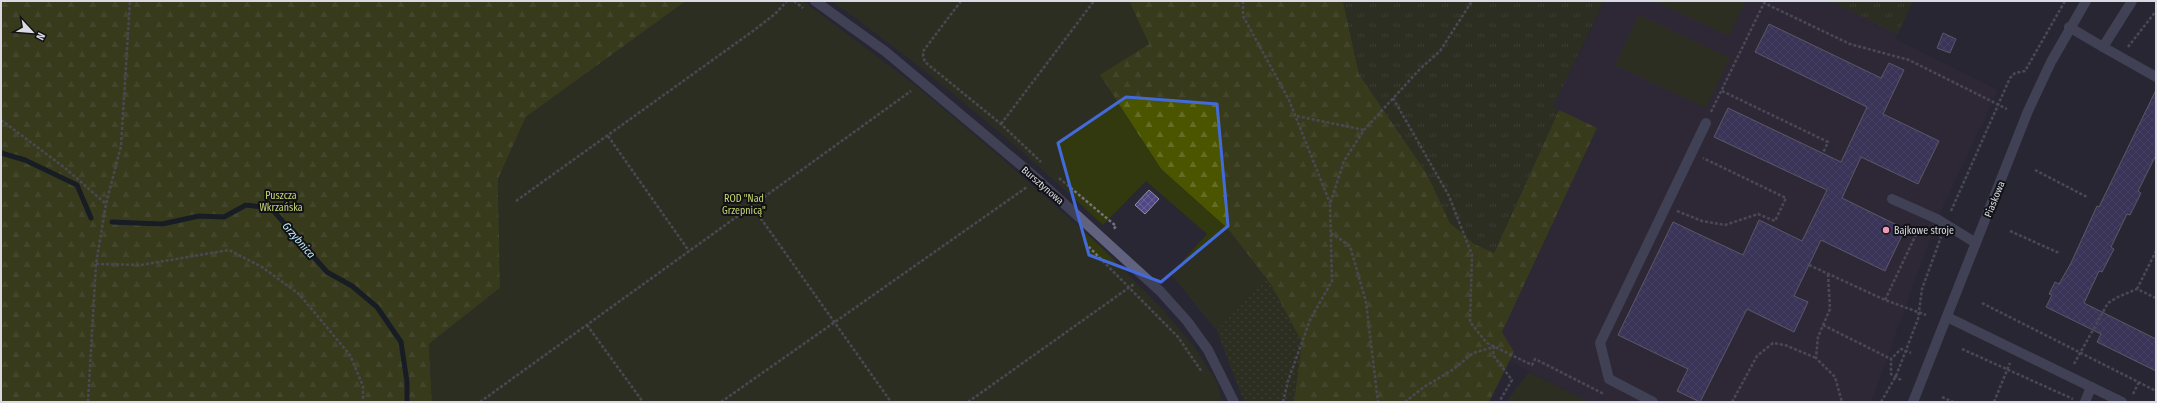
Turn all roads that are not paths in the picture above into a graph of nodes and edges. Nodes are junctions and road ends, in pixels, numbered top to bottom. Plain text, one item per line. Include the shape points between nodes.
1 (815, 1) edge
2 (2084, 1) edge
3 (2132, 1) edge
4 (2070, 27) junction
5 (2103, 47) junction
6 (2156, 77) edge
7 (1706, 123) road end
8 (1892, 199) dead end
9 (1976, 243) junction
10 (1947, 317) junction
11 (2091, 387) junction
12 (1234, 402) edge
13 (1653, 402) edge
14 (1913, 402) edge
15 (2085, 402) edge
16 (2122, 402) edge

1 - 12 street, Bursztynowa via 886,52 1036,177 1160,291 1208,350
2 - 4 street, Piaskowa
3 - 5 street
4 - 5 street
4 - 9 street, Piaskowa via 2028,111
5 - 6 street
7 - 13 street via 1600,343 1609,380
8 - 9 street via 1937,219
9 - 10 street, Piaskowa
10 - 11 street
10 - 14 street, Piaskowa
11 - 15 street
11 - 16 street

